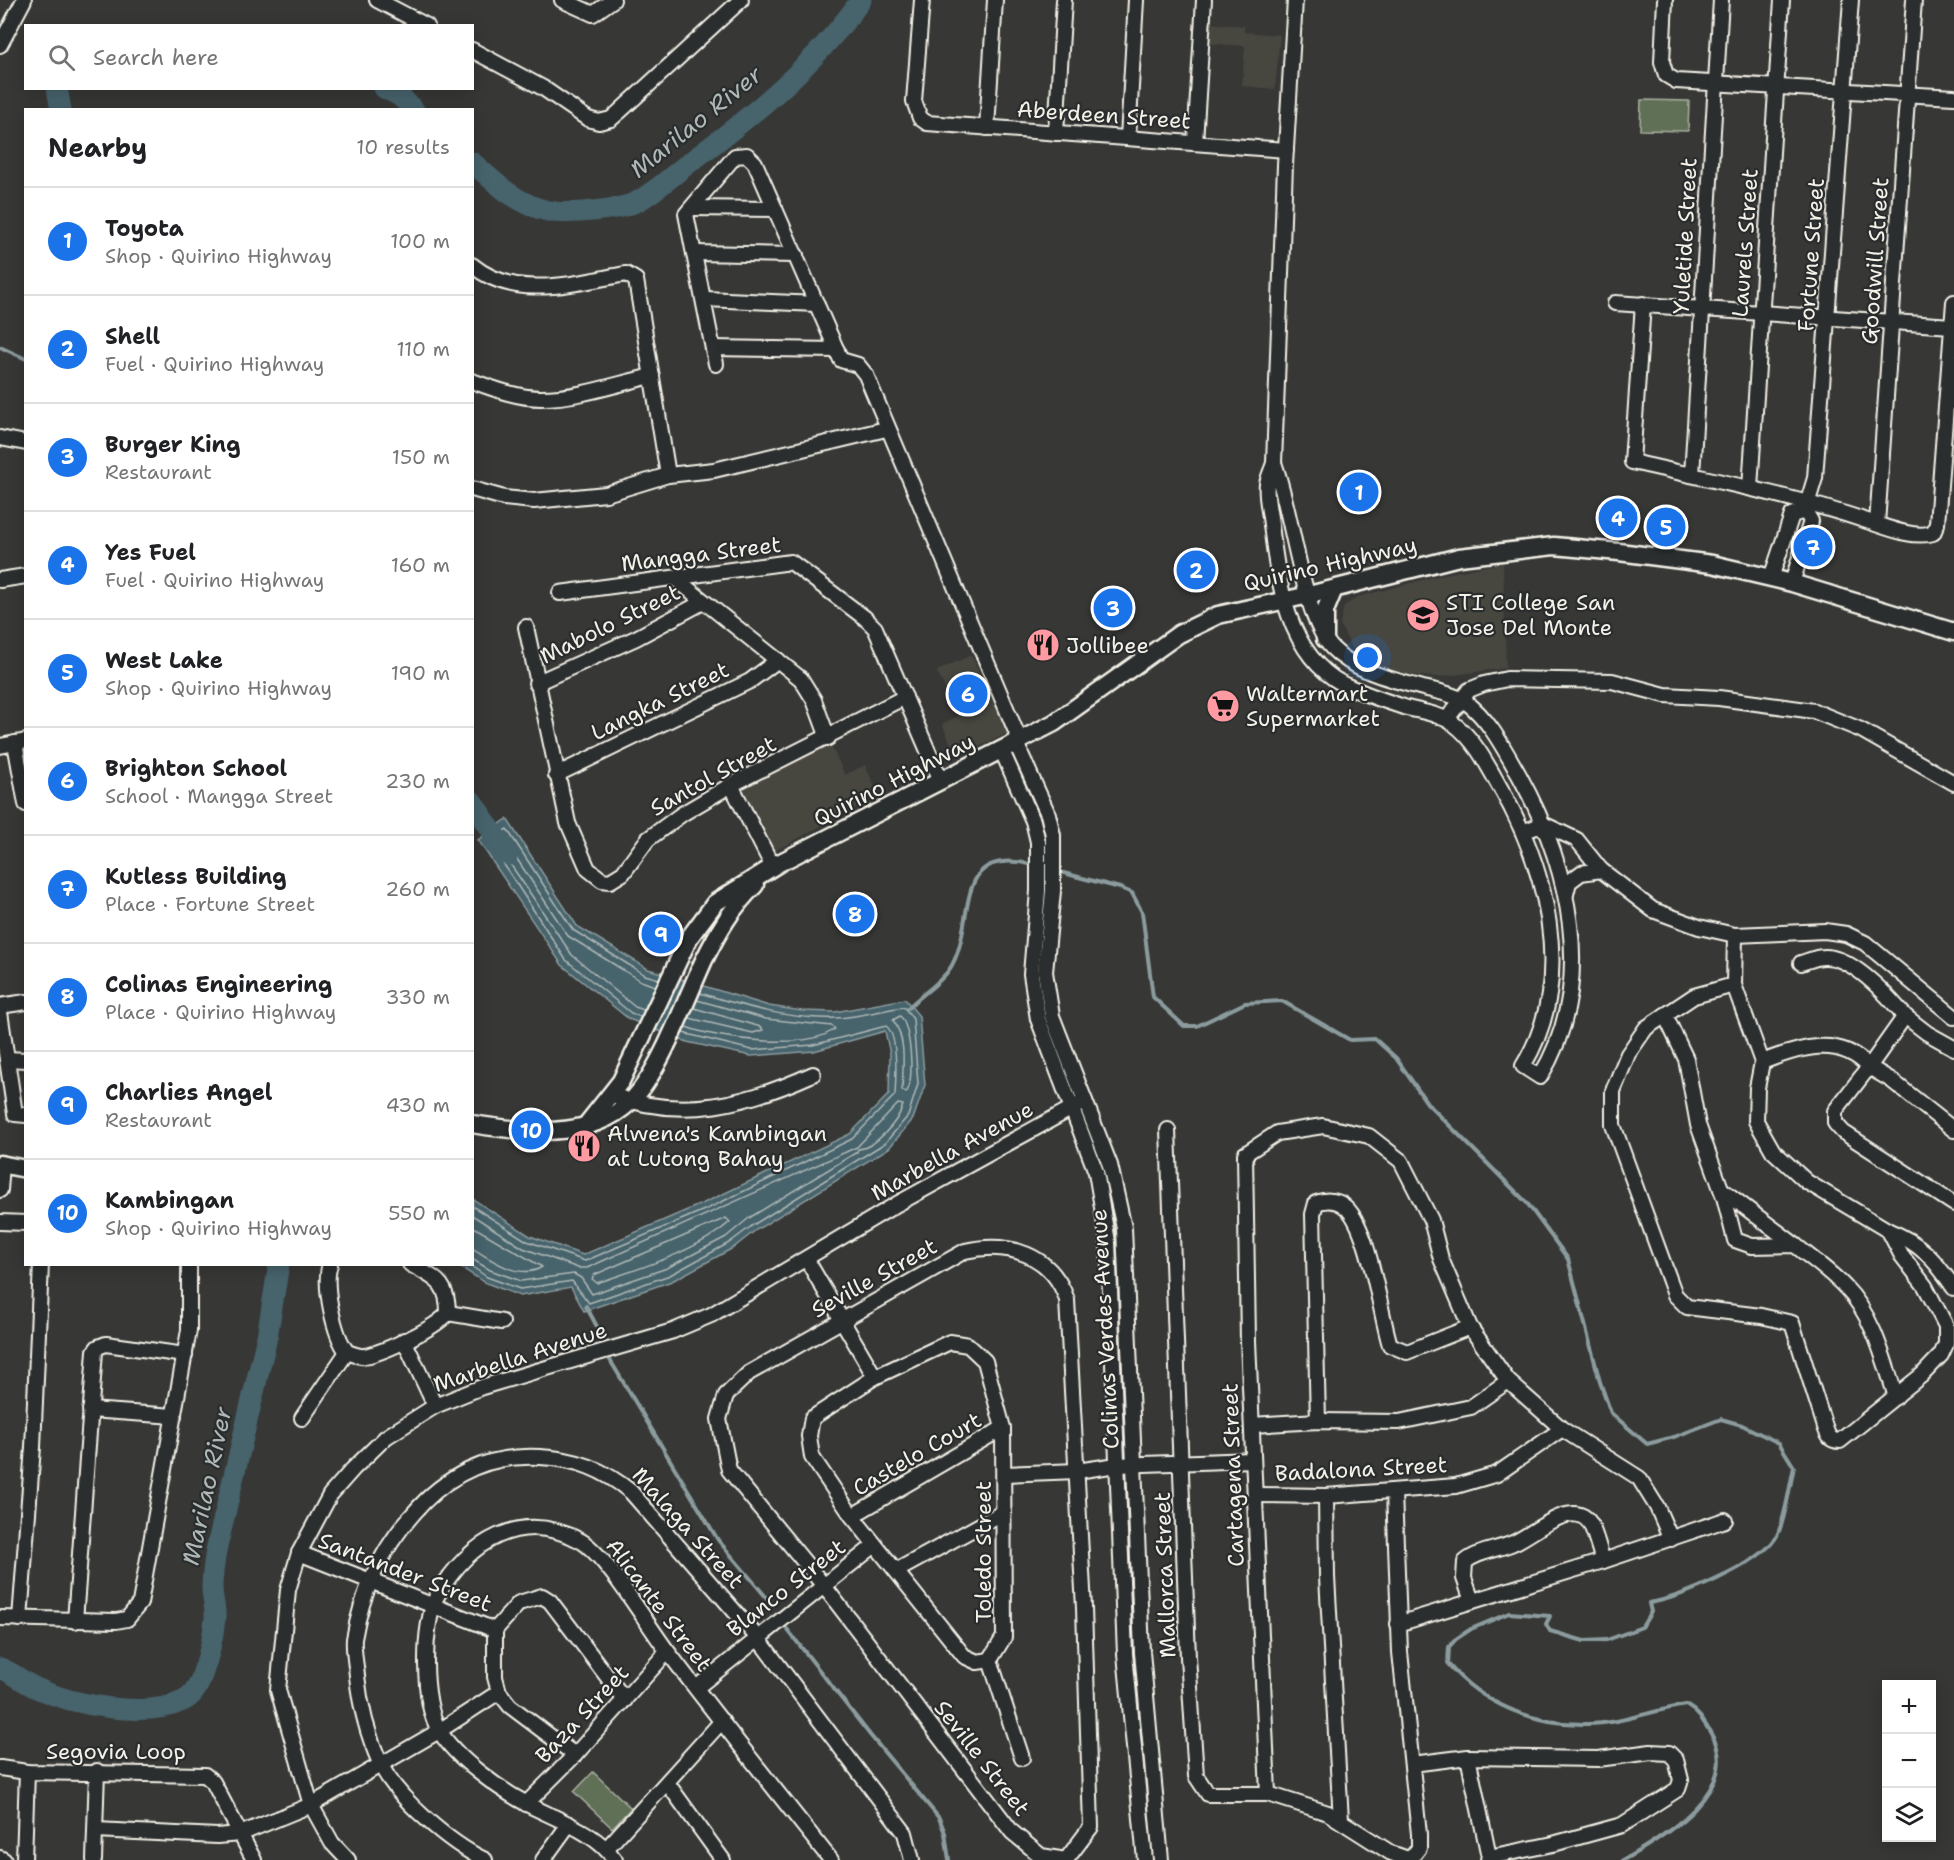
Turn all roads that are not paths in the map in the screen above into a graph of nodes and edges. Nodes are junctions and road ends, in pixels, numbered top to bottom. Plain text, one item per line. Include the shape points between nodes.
1 (24, 0) edge
2 (377, 0) edge
3 (562, 0) edge
4 (613, 0) edge
5 (741, 0) edge
6 (922, 0) edge
7 (995, 0) edge
8 (1064, 0) edge
9 (1136, 0) edge
10 (1204, 0) edge
11 (1295, 0) edge
12 (1665, 0) edge
13 (1721, 0) edge
14 (1782, 0) edge
15 (1851, 0) edge
16 (1914, 0) edge
17 (423, 24) edge
18 (0, 45) edge
19 (474, 51) edge
20 (1716, 83) junction
21 (1777, 87) junction
22 (1844, 91) junction
23 (1907, 95) junction
24 (1954, 97) edge
25 (987, 128) junction
26 (1056, 133) junction
27 (1128, 138) junction
28 (1195, 142) junction
29 (1286, 150) junction
30 (692, 208) junction
31 (776, 209) junction
32 (695, 254) junction
33 (795, 255) junction
34 (474, 266) edge
35 (705, 299) junction
36 (1954, 302) edge
37 (1615, 303) dead end
38 (817, 304) junction
39 (1643, 304) junction
40 (1702, 308) junction
41 (1761, 312) junction
42 (1827, 318) junction
43 (1892, 324) junction
44 (1952, 326) junction
45 (713, 348) junction
46 (837, 350) junction
47 (716, 364) dead end
48 (652, 376) junction
49 (474, 382) edge
50 (886, 429) junction
51 (0, 438) edge
52 (24, 443) edge
53 (1274, 463) junction
54 (668, 475) junction
55 (1692, 476) junction
56 (1750, 488) junction
57 (474, 490) edge
58 (1807, 506) junction
59 (1877, 524) junction
60 (24, 576) edge
61 (1771, 578) junction
62 (0, 579) edge
63 (676, 579) junction
64 (1792, 584) junction
65 (1334, 589) junction
66 (560, 593) dead end
67 (1309, 596) junction
68 (1284, 600) junction
69 (702, 602) junction
70 (526, 627) dead end
71 (1954, 632) edge
72 (1325, 639) junction
73 (778, 660) junction
74 (536, 683) junction
75 (905, 697) junction
76 (1463, 700) junction
77 (1446, 719) junction
78 (828, 738) junction
79 (20, 742) edge
80 (1012, 745) junction
81 (0, 746) edge
82 (556, 775) junction
83 (941, 781) junction
84 (24, 783) edge
85 (1954, 783) edge
86 (731, 785) junction
87 (1543, 824) junction
88 (1523, 832) junction
89 (1053, 850) junction
90 (1038, 851) junction
91 (773, 867) junction
92 (1601, 870) junction
93 (1566, 896) junction
94 (1045, 897) junction
95 (1735, 935) junction
96 (1801, 963) dead end
97 (1734, 985) junction
98 (24, 1002) edge
99 (0, 1006) edge
100 (0, 1012) edge
101 (1665, 1016) junction
102 (1905, 1016) junction
103 (1954, 1017) edge
104 (1058, 1034) junction
105 (1044, 1039) junction
106 (1954, 1047) edge
107 (8, 1059) junction
108 (24, 1060) edge
109 (1762, 1062) junction
110 (1869, 1067) junction
111 (813, 1074) dead end
112 (612, 1095) junction
113 (1084, 1101) junction
114 (631, 1102) junction
115 (1071, 1108) junction
116 (20, 1114) edge
117 (474, 1124) edge
118 (587, 1124) junction
119 (1168, 1130) dead end
120 (1954, 1130) edge
121 (1, 1164) edge
122 (24, 1169) edge
123 (1721, 1189) junction
124 (0, 1190) edge
125 (1954, 1204) edge
126 (0, 1222) edge
127 (24, 1223) edge
128 (1888, 1231) junction
129 (1795, 1245) junction
130 (807, 1260) junction
131 (41, 1266) edge
132 (189, 1266) edge
133 (330, 1266) edge
134 (414, 1266) edge
135 (1954, 1288) edge
136 (448, 1313) junction
137 (842, 1320) junction
138 (502, 1322) dead end
139 (1470, 1327) junction
140 (404, 1340) junction
141 (347, 1352) junction
142 (185, 1355) junction
143 (875, 1377) junction
144 (1508, 1381) junction
145 (1896, 1397) junction
146 (435, 1406) junction
147 (90, 1410) junction
148 (174, 1416) junction
149 (302, 1418) dead end
150 (1318, 1421) junction
151 (1251, 1425) junction
152 (1003, 1428) junction
153 (1562, 1429) junction
154 (1253, 1460) junction
155 (1181, 1464) junction
156 (1133, 1465) junction
157 (1117, 1466) junction
158 (1077, 1470) junction
159 (1005, 1474) junction
160 (1394, 1492) junction
161 (1255, 1495) junction
162 (1326, 1496) junction
163 (1004, 1512) junction
164 (852, 1516) junction
165 (1725, 1520) dead end
166 (1671, 1539) junction
167 (875, 1545) junction
168 (299, 1553) junction
169 (1603, 1561) junction
170 (896, 1571) junction
171 (370, 1579) junction
172 (824, 1586) junction
173 (1472, 1601) junction
174 (433, 1604) junction
175 (0, 1618) edge
176 (20, 1619) junction
177 (75, 1621) junction
178 (1398, 1624) junction
179 (495, 1630) junction
180 (757, 1637) junction
181 (668, 1652) junction
182 (990, 1660) junction
183 (696, 1688) junction
184 (499, 1692) junction
185 (625, 1700) junction
186 (722, 1721) junction
187 (439, 1731) junction
188 (575, 1755) junction
189 (1468, 1757) junction
190 (1022, 1758) dead end
191 (1412, 1764) junction
192 (381, 1765) junction
193 (0, 1768) edge
194 (97, 1771) junction
195 (27, 1772) junction
196 (668, 1784) junction
197 (1268, 1794) junction
198 (526, 1804) junction
199 (311, 1805) junction
200 (1341, 1821) junction
201 (569, 1824) junction
202 (96, 1830) junction
203 (240, 1834) junction
204 (607, 1848) junction
205 (1489, 1858) edge
206 (1411, 1859) edge
207 (24, 1860) edge
208 (94, 1860) edge
209 (254, 1860) edge
210 (348, 1860) edge
211 (485, 1860) edge
212 (543, 1860) edge
213 (615, 1860) edge
214 (723, 1860) edge
215 (831, 1860) edge
216 (912, 1860) edge
217 (1066, 1860) edge
218 (1145, 1860) edge
219 (1161, 1860) edge

1 - 18 street
2 - 17 street
3 - 4 street via 593,14
5 - 19 street via 611,119 599,122
6 - 25 street, Aberdeen Street via 914,101 920,117 936,125
7 - 25 street
8 - 26 street
9 - 27 street
10 - 28 street
11 - 29 street
12 - 20 street via 1662,62 1666,75 1677,81
13 - 20 street, Yuletide Street
14 - 21 street, Laurels Street
15 - 22 street, Fortune Street
16 - 23 street, Goodwill Street
20 - 21 street
20 - 40 street, Yuletide Street
21 - 22 street
21 - 41 street, Laurels Street
22 - 23 street
22 - 42 street, Fortune Street
23 - 24 street
23 - 43 street, Goodwill Street
25 - 26 street, Aberdeen Street
26 - 27 street, Aberdeen Street
27 - 28 street, Aberdeen Street
28 - 29 street, Aberdeen Street
29 - 53 street
30 - 31 street
30 - 31 street via 735,156 742,154 752,157
30 - 32 street via 686,214
31 - 33 street
32 - 33 street
32 - 35 street
33 - 38 street
34 - 48 street via 493,277 529,286 573,285 632,276
35 - 38 street
35 - 45 street
36 - 44 street
37 - 39 street
38 - 46 street
39 - 40 street
39 - 55 street via 1632,462
40 - 41 street
40 - 55 street, Yuletide Street
41 - 42 street
41 - 56 street, Laurels Street
42 - 43 street
42 - 58 street, Fortune Street via 1815,478
43 - 44 street
43 - 59 street, Goodwill Street
44 - 59 street via 1937,524 1933,533 1924,536
45 - 46 street
45 - 47 street
46 - 50 street via 841,360 858,365 866,375
48 - 49 street via 542,398 520,396
48 - 54 street
50 - 54 street via 714,470
50 - 80 street
51 - 52 street
53 - 67 street
53 - 68 street via 1266,485
54 - 57 street via 606,494 567,499 504,498
55 - 56 street
56 - 58 street
58 - 59 street
58 - 61 street via 1792,515
58 - 64 street, Fortune Street via 1811,521
60 - 62 street
61 - 64 main road, Quirino Highway
61 - 65 main road, Quirino Highway via 1665,557 1554,546 1459,557
63 - 66 street, Mangga Street
63 - 69 street
63 - 75 street, Mangga Street via 791,562 875,628
64 - 71 main road, Quirino Highway
65 - 67 main road, Quirino Highway
65 - 72 main road via 1325,611
67 - 68 main road, Quirino Highway
67 - 72 street
68 - 77 street via 1299,639 1333,677 1374,697
68 - 80 main road, Quirino Highway via 1218,615 1179,634 1053,723
69 - 73 street
69 - 74 street, Mabolo Street via 636,638
70 - 74 street, Santol Street
72 - 76 street via 1349,661 1378,674
73 - 78 street via 808,688
73 - 82 street, Langka Street via 750,681
74 - 82 street, Santol Street
75 - 78 street, Santol Street
75 - 83 street, Mangga Street
76 - 77 street
76 - 85 street via 1469,690 1507,679 1597,679 1665,695 1789,707 1837,719
76 - 87 street via 1492,729
77 - 88 street via 1462,730 1478,750
78 - 86 street, Santol Street
79 - 81 street
79 - 84 street
80 - 83 main road, Quirino Highway
80 - 89 street, Colinas Verdes Avenue via 1048,814
80 - 90 street, Colinas Verdes Avenue
82 - 86 street, Santol Street via 577,848 594,876 610,881 623,873 661,827
83 - 91 main road, Quirino Highway
86 - 91 street
87 - 88 street
87 - 92 street via 1577,840
87 - 93 street
88 - 93 street via 1542,889 1552,947 1546,1009 1533,1050 1523,1066 1540,1077 1559,1036 1570,994 1573,950
89 - 90 street
89 - 94 street, Colinas Verdes Avenue
90 - 94 street, Colinas Verdes Avenue
91 - 112 main road, Quirino Highway via 711,908 689,938
91 - 114 main road, Quirino Highway via 732,910 647,1080
92 - 93 street via 1578,875 1569,882
92 - 95 street via 1653,910
94 - 104 street, Colinas Verdes Avenue via 1045,972
94 - 105 street, Colinas Verdes Avenue via 1030,974
95 - 97 street
95 - 103 street via 1825,931 1846,934 1865,943
96 - 102 street via 1822,957 1843,961
97 - 101 street via 1694,996
97 - 109 street
98 - 99 street
100 - 107 street
101 - 123 street via 1686,1059 1698,1125
101 - 145 street via 1646,1028 1628,1054 1613,1091 1612,1107 1620,1148 1676,1295 1687,1307 1792,1323 1825,1427 1834,1441 1846,1438
102 - 106 street via 1927,1034
102 - 110 street
104 - 105 street
104 - 113 street, Colinas Verdes Avenue
105 - 115 street, Colinas Verdes Avenue
107 - 108 street
107 - 116 street
109 - 110 street via 1806,1046 1823,1046 1859,1056
109 - 128 street via 1756,1121 1773,1151 1808,1182
110 - 120 street
110 - 125 street via 1835,1111 1835,1123 1867,1149
111 - 114 street via 735,1103 686,1108
112 - 114 street
112 - 118 main road, Quirino Highway
113 - 115 street, Marbella Avenue
113 - 156 street, Colinas Verdes Avenue via 1110,1165 1124,1228
114 - 118 main road, Quirino Highway via 611,1116
115 - 130 street, Marbella Avenue via 897,1204
115 - 157 street, Colinas Verdes Avenue via 1096,1172 1107,1233
117 - 118 main road, Quirino Highway via 556,1131
119 - 155 street, Mallorca Street
121 - 122 main road
121 - 124 street
123 - 129 street
123 - 129 street via 1736,1240 1752,1246
126 - 127 street
128 - 135 street via 1916,1242
128 - 145 street via 1946,1326 1946,1344 1941,1355
129 - 145 street via 1835,1277 1857,1302 1883,1357
130 - 137 street
130 - 146 street, Marbella Avenue via 711,1316 673,1331 482,1387
131 - 176 street
132 - 142 street via 191,1310
133 - 141 street via 336,1330
134 - 136 street via 446,1288
136 - 138 street
136 - 140 street
137 - 143 street
137 - 158 street, Seville Street via 965,1251 986,1246 1028,1253 1055,1276 1067,1300
137 - 172 street, Seville Street via 749,1373 726,1395 718,1419 729,1470
139 - 144 street
139 - 150 street via 1407,1352 1390,1344 1359,1227 1343,1205 1326,1200 1316,1203 1313,1214
139 - 151 street, Cartagena Street via 1441,1259 1431,1220 1401,1161 1369,1136 1323,1126 1277,1132 1245,1154
140 - 141 street via 366,1355
140 - 146 street
141 - 149 street
142 - 147 street via 102,1345 94,1358
142 - 148 street
143 - 152 street, Toledo Street via 950,1342 968,1345 985,1361
143 - 164 street, Toledo Street via 812,1418 809,1436 812,1457
144 - 150 street via 1471,1407 1399,1422
144 - 153 street
146 - 168 street, Marbella Avenue via 386,1437 353,1469 330,1495
147 - 148 street
147 - 177 street
148 - 177 street via 140,1603 127,1619
150 - 151 street
151 - 154 street, Cartagena Street
152 - 159 street, Toledo Street
152 - 164 street, Castelo Court
153 - 160 street, Badalona Street via 1497,1474 1456,1486
153 - 166 street via 1639,1478 1658,1507
154 - 155 street
154 - 161 street, Cartagena Street
155 - 156 street
155 - 197 street, Mallorca Street via 1196,1776 1208,1794
156 - 157 street
156 - 219 street, Colinas Verdes Avenue via 1142,1652
157 - 158 street
157 - 218 street, Colinas Verdes Avenue via 1125,1654
158 - 159 street
158 - 217 street, Seville Street via 1091,1827
159 - 163 street, Toledo Street
160 - 162 street, Badalona Street
160 - 178 street
161 - 162 street, Badalona Street
161 - 197 street, Cartagena Street
162 - 200 street via 1326,1577
163 - 170 street
163 - 182 street, Toledo Street via 1004,1637
164 - 167 street, Toledo Street
165 - 166 street
166 - 169 street
167 - 170 street, Toledo Street
167 - 172 street, Blanco Street
168 - 171 street, Santander Street
168 - 199 street, Marbella Avenue via 288,1590 278,1690
169 - 173 street
169 - 173 street via 1590,1523 1578,1514 1562,1515 1515,1543 1472,1556 1465,1562 1464,1578
170 - 182 street, Toledo Street via 964,1656 977,1662
171 - 174 street, Santander Street
171 - 180 street, Malaga Street via 393,1538 425,1500 443,1486 482,1462 528,1456 560,1458 589,1464 611,1475 631,1492
171 - 192 street, Malaga Street via 354,1641 359,1702
172 - 180 street, Blanco Street
172 - 217 street, Seville Street via 1012,1832 1041,1856
173 - 178 street
174 - 179 street, Santander Street
174 - 181 street, Alicante Street via 461,1562 500,1534 520,1527 551,1529 581,1541 598,1554
174 - 187 street, Alicante Street via 427,1675
175 - 176 street
176 - 177 street
178 - 191 street
179 - 184 street, Santander Street via 493,1669
179 - 185 street, Santander Street via 519,1603 542,1596 550,1601
180 - 183 street, Blanco Street
180 - 216 street, Malaga Street via 905,1833
181 - 183 street, Alicante Street
181 - 185 street, Baza Street
182 - 190 street
183 - 186 street, Alicante Street
184 - 187 street
184 - 188 street via 510,1706
185 - 188 street, Baza Street
186 - 196 street
186 - 215 street, Alicante Street
187 - 192 street
187 - 198 street, Alicante Street via 466,1761
188 - 198 street, Baza Street
189 - 191 street
189 - 205 street
189 - 205 street via 1598,1759 1669,1753 1680,1770 1678,1789 1622,1826
191 - 206 street via 1419,1848
192 - 199 street
192 - 211 street, Malaga Street via 415,1810 465,1850
193 - 195 street, Segovia Loop
194 - 195 street, Segovia Loop
194 - 202 street
194 - 203 street, Segovia Loop via 205,1775 213,1782
195 - 207 street
196 - 204 street
196 - 214 street
197 - 200 street, Mallorca Street
198 - 201 street, Alicante Street
199 - 203 street
199 - 210 street, Marbella Avenue via 332,1843
200 - 206 street, Mallorca Street via 1391,1853
201 - 204 street, Alicante Street
201 - 212 street
202 - 203 street
202 - 208 street
203 - 209 street, Segovia Loop
204 - 213 street, Alicante Street

